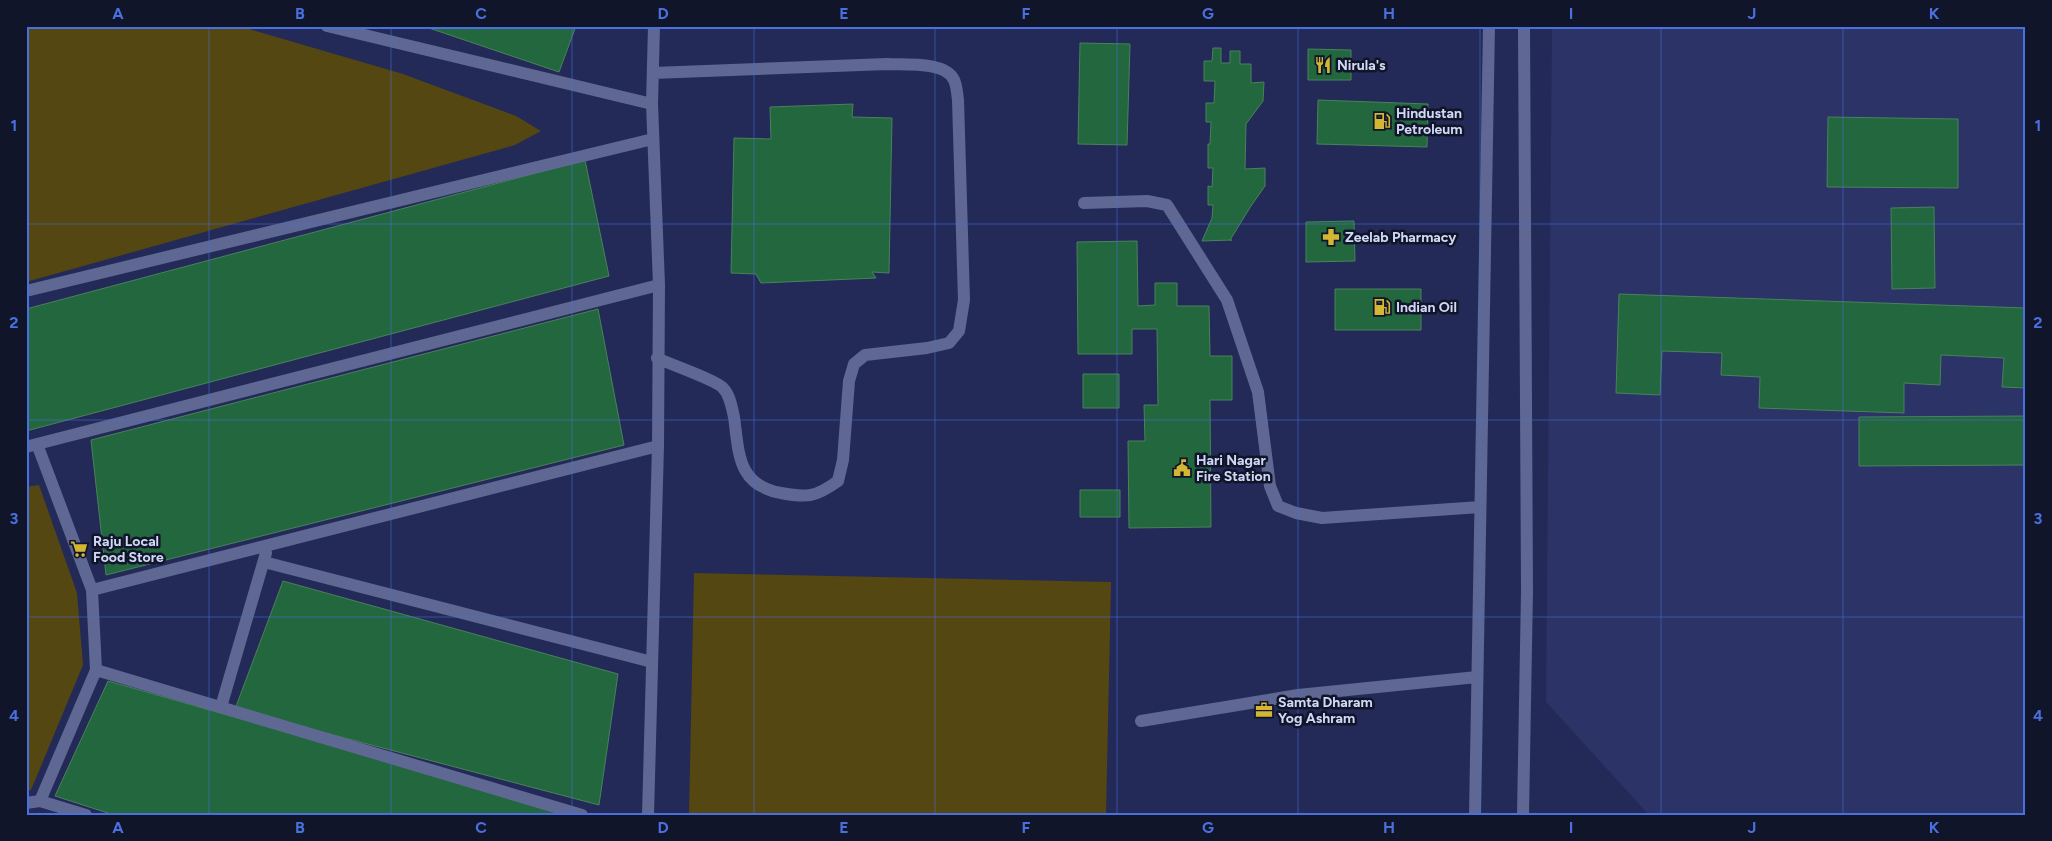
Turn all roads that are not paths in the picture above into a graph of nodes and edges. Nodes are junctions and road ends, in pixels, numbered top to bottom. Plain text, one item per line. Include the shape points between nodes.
1 (327, 26) edge
2 (654, 26) edge
3 (1489, 26) edge
4 (1524, 26) edge
5 (653, 73) junction
6 (652, 104) junction
7 (652, 139) junction
8 (1084, 203) dead end
9 (658, 285) junction
10 (26, 291) edge
11 (657, 358) junction
12 (32, 446) edge
13 (658, 446) junction
14 (1480, 507) junction
15 (269, 544) junction
16 (264, 562) junction
17 (92, 590) junction
18 (652, 662) junction
19 (96, 670) junction
20 (1477, 677) junction
21 (221, 707) junction
22 (1141, 721) dead end
23 (40, 801) junction
24 (26, 803) edge
25 (86, 815) edge
26 (582, 815) edge
27 (648, 815) edge
28 (1475, 815) edge
29 (1523, 815) edge

1 - 6 street
2 - 5 street
3 - 14 street
4 - 29 street via 1527,592
5 - 6 street
5 - 11 street via 887,64 944,69 954,79 958,100 964,300 959,331 950,343 865,355 854,364 849,381 843,460 838,481 821,493 799,497 769,491 752,481 740,460 732,405 723,388
6 - 7 street
7 - 9 street
7 - 10 street
8 - 14 street via 1147,201 1167,205 1177,220 1227,300 1258,392 1270,486 1278,506 1322,518
9 - 11 street
9 - 12 street
11 - 13 street
12 - 17 street
13 - 15 street
13 - 18 street
14 - 20 street
15 - 16 street
15 - 17 street
16 - 18 street
16 - 21 street
17 - 19 street
18 - 27 street
19 - 21 street
19 - 23 street
20 - 22 street via 1298,695
20 - 28 street
21 - 26 street
23 - 24 street
23 - 25 street

